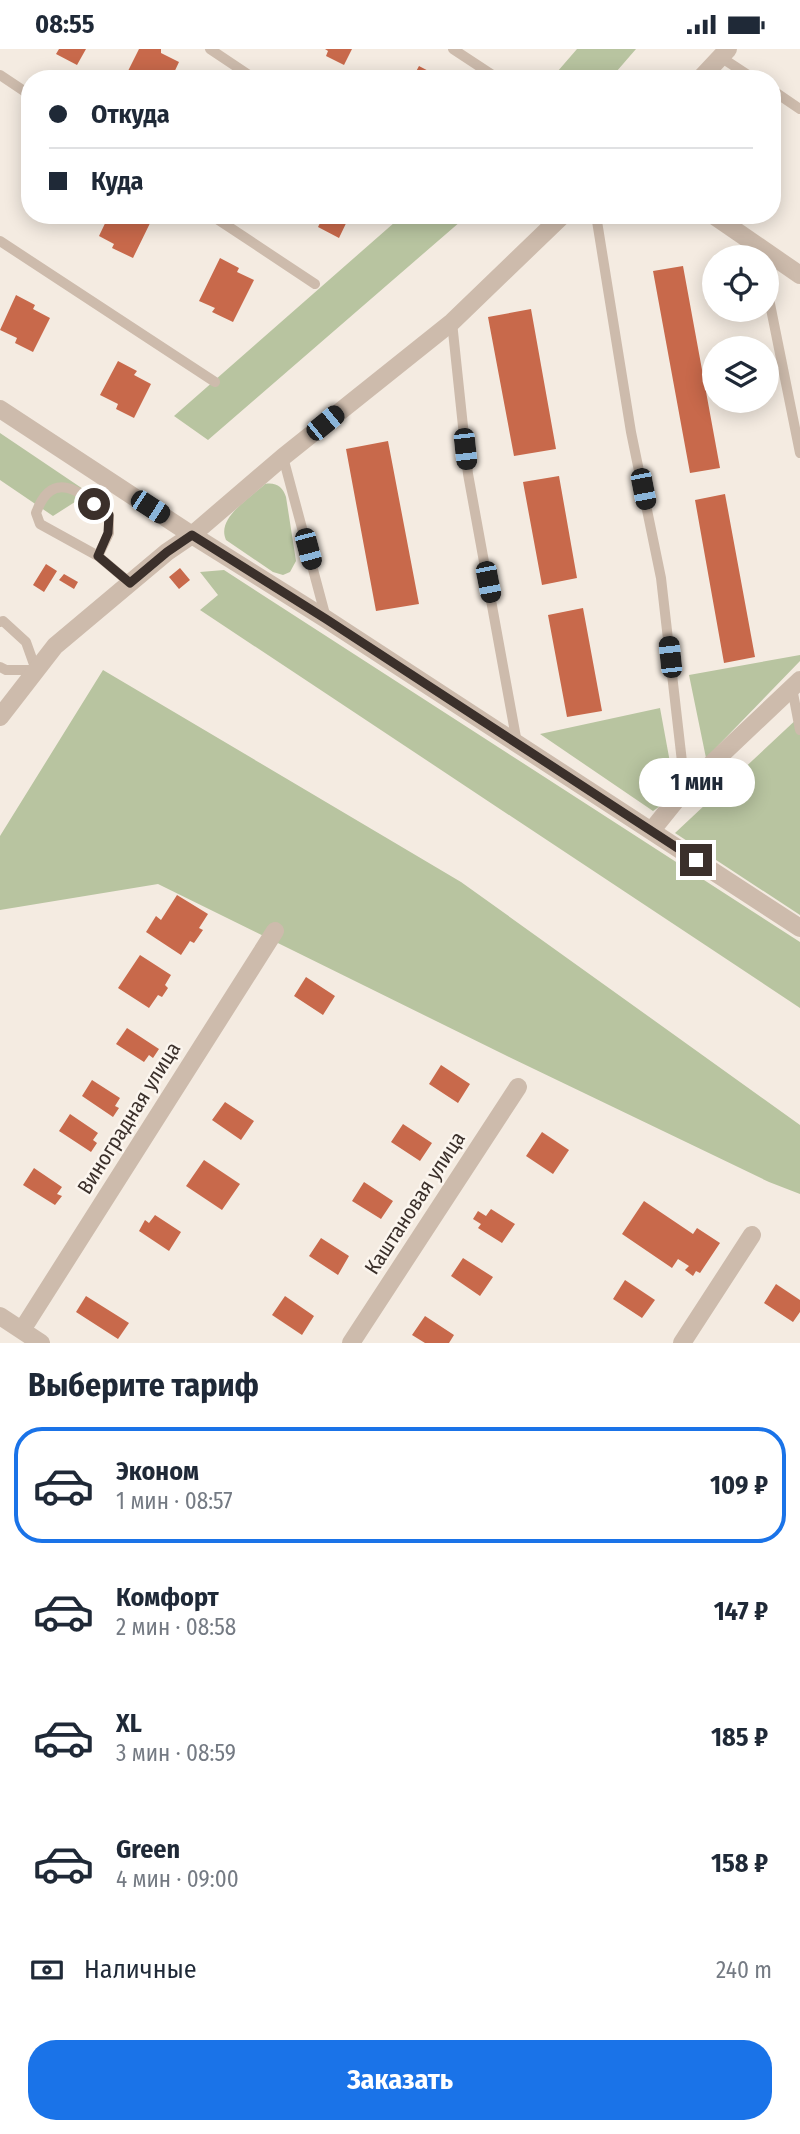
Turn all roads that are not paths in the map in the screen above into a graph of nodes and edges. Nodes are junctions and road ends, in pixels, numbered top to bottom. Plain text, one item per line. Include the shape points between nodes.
1 (210, 49) edge
2 (453, 49) edge
3 (725, 53) edge
4 (242, 70) edge
5 (485, 70) edge
6 (709, 70) edge
7 (744, 70) edge
8 (0, 75) edge
9 (21, 89) edge
10 (781, 96) edge
11 (800, 109) edge
12 (225, 224) edge
13 (554, 224) edge
14 (597, 224) edge
15 (724, 224) edge
16 (0, 241) edge
17 (750, 245) edge
18 (779, 263) edge
19 (800, 275) edge
20 (315, 284) dead end
21 (452, 321) junction
22 (774, 322) edge
23 (215, 382) dead end
24 (0, 409) edge
25 (800, 453) edge
26 (283, 457) junction
27 (192, 535) junction
28 (98, 556) junction
29 (130, 583) junction
30 (326, 619) junction
31 (0, 622) edge
32 (0, 667) edge
33 (36, 670) junction
34 (796, 683) edge
35 (0, 717) edge
36 (800, 730) edge
37 (518, 745) junction
38 (685, 789) junction
39 (652, 829) junction
40 (800, 928) edge
41 (275, 931) dead end
42 (518, 1087) dead end
43 (752, 1235) dead end
44 (0, 1315) edge
45 (22, 1330) junction
46 (41, 1343) edge
47 (351, 1343) edge
48 (682, 1343) edge

1 - 4 lane
2 - 5 lane
3 - 6 street
3 - 7 lane
8 - 9 lane
10 - 11 lane
12 - 20 lane
13 - 21 street
14 - 38 lane via 631,432 661,578
15 - 17 street
16 - 23 lane
18 - 19 street
21 - 26 street
21 - 37 lane via 468,474
22 - 25 lane
24 - 27 street
26 - 27 street
26 - 30 lane
27 - 29 street
27 - 30 street
28 - 28 lane via 108,533 109,515 80,492 64,487 51,490 36,513 40,524
28 - 29 lane
29 - 33 street via 55,646
30 - 37 street
31 - 33 lane via 26,642
32 - 33 lane
33 - 35 street
34 - 36 lane
34 - 38 street
37 - 39 street
38 - 39 street
39 - 40 street
41 - 45 street, Виноградная улица
42 - 47 street, Каштановая улица
43 - 48 street
44 - 45 street
45 - 46 street

